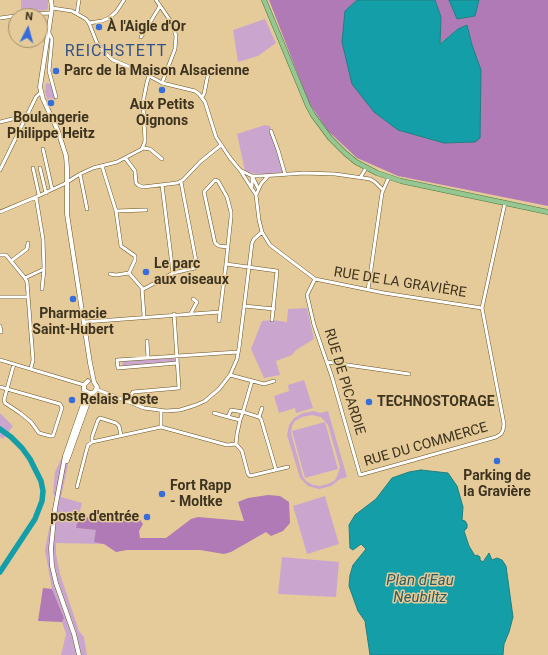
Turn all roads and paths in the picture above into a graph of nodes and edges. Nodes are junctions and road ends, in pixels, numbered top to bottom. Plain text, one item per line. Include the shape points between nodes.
1 (51, 0) edge
2 (79, 0) edge
3 (124, 0) edge
4 (156, 0) edge
5 (264, 0) edge
6 (160, 6) junction
7 (52, 8) junction
8 (77, 13) junction
9 (51, 14) junction
10 (0, 18) edge
11 (89, 23) junction
12 (48, 31) joint
13 (141, 37) dead end
14 (46, 48) edge
15 (223, 72) dead end
16 (149, 76) junction
17 (162, 83) junction
18 (40, 93) junction
19 (56, 97) dead end
20 (202, 97) junction
21 (24, 119) junction
22 (0, 122) edge
23 (270, 131) dead end
24 (221, 145) junction
25 (143, 148) junction
26 (44, 149) dead end
27 (126, 158) junction
28 (162, 159) dead end
29 (102, 166) junction
30 (33, 168) dead end
31 (40, 168) dead end
32 (366, 168) junction
33 (0, 170) edge
34 (240, 170) junction
35 (80, 174) junction
36 (285, 174) junction
37 (252, 176) junction
38 (268, 176) junction
39 (389, 177) junction
40 (360, 178) junction
41 (67, 182) junction
42 (180, 182) junction
43 (162, 185) junction
44 (252, 188) junction
45 (258, 188) junction
46 (52, 189) junction
47 (383, 190) junction
48 (46, 192) junction
49 (256, 195) junction
50 (38, 196) junction
51 (505, 203) junction
52 (87, 209) dead end
53 (146, 210) dead end
54 (116, 211) junction
55 (0, 212) edge
56 (548, 212) edge
57 (262, 232) junction
58 (28, 243) dead end
59 (228, 247) junction
60 (0, 255) edge
61 (11, 261) junction
62 (226, 264) junction
63 (249, 267) junction
64 (44, 269) junction
65 (173, 272) junction
66 (110, 274) dead end
67 (129, 274) junction
68 (25, 278) junction
69 (315, 279) junction
70 (42, 288) dead end
71 (142, 290) junction
72 (368, 290) junction
73 (307, 295) joint
74 (0, 297) edge
75 (28, 297) junction
76 (193, 299) dead end
77 (244, 306) junction
78 (482, 308) junction
79 (274, 309) junction
80 (220, 312) junction
81 (191, 313) junction
82 (174, 314) junction
83 (144, 316) junction
84 (272, 320) dead end
85 (219, 321) dead end
86 (84, 322) junction
87 (0, 326) edge
88 (1, 332) edge
89 (147, 341) dead end
90 (238, 352) junction
91 (177, 356) junction
92 (148, 358) junction
93 (0, 360) edge
94 (327, 362) junction
95 (90, 363) junction
96 (177, 363) junction
97 (14, 364) junction
98 (31, 368) junction
99 (409, 374) dead end
100 (230, 375) junction
101 (252, 381) junction
102 (274, 381) dead end
103 (94, 382) junction
104 (86, 383) junction
105 (0, 387) edge
106 (7, 389) junction
107 (96, 389) junction
108 (89, 393) junction
109 (128, 402) junction
110 (262, 408) dead end
111 (161, 411) junction
112 (243, 412) junction
113 (214, 413) dead end
114 (228, 417) junction
115 (259, 417) junction
116 (240, 420) junction
117 (160, 426) junction
118 (121, 435) junction
119 (92, 442) junction
120 (236, 444) junction
121 (288, 467) dead end
122 (276, 470) junction
123 (360, 475) joint
124 (77, 486) dead end
125 (79, 655) edge

1 - 7 main road
2 - 8 street
3 - 11 street via 109,18
4 - 6 street
5 - 32 main road via 313,115 330,138
6 - 13 street
6 - 17 street via 172,23 176,36 175,49
7 - 8 street
7 - 9 main road
8 - 11 street
9 - 10 street via 24,14
9 - 12 main road
11 - 16 street via 98,43 109,56
12 - 19 street via 52,39 49,72
14 - 18 main road
15 - 20 street via 208,74
16 - 17 street
16 - 25 street via 143,102
17 - 20 street via 195,91
18 - 21 street
18 - 41 main road via 64,146
20 - 24 street via 214,134
21 - 22 street
21 - 33 street
23 - 36 street
24 - 34 street
24 - 42 street
25 - 27 street
25 - 28 street via 150,149
26 - 46 street
27 - 29 street
27 - 43 street via 135,171 138,186
29 - 35 street
29 - 54 street
30 - 50 street
31 - 48 street
32 - 39 main road
32 - 40 street
34 - 37 street
34 - 44 street
35 - 41 street
35 - 52 street
36 - 38 street
36 - 40 street via 335,174
37 - 38 street
37 - 44 street
37 - 45 street
38 - 45 street
39 - 47 street
39 - 51 main road
40 - 47 street via 370,179
41 - 46 street
41 - 86 main road via 68,217
42 - 43 street
42 - 65 street via 197,266
43 - 65 street
44 - 49 street
45 - 49 street
46 - 48 street
47 - 72 street
48 - 50 street
49 - 57 street
50 - 55 street
50 - 64 street
51 - 56 main road
51 - 78 street, RUE DU COMMERCE
53 - 54 street
54 - 67 street via 121,246 135,256
57 - 63 street via 253,240
57 - 69 street, RUE DE LA GRAVIÈRE via 270,245
58 - 61 street via 27,248
59 - 59 street via 231,207 218,181 215,180 204,192 215,243
59 - 62 street
60 - 61 street via 6,255
61 - 68 street
62 - 63 street
62 - 80 street
63 - 77 street
63 - 79 street via 277,271
64 - 68 street
64 - 70 street
65 - 71 street
66 - 67 street
67 - 71 street
68 - 75 street
69 - 72 street, RUE DE LA GRAVIÈRE
69 - 73 street, RUE DE LA GRAVIÈRE
71 - 83 street
72 - 78 street, RUE DE LA GRAVIÈRE
73 - 94 street, RUE DE PICARDIE
74 - 75 street
75 - 98 street
76 - 81 street via 197,302
77 - 79 street
77 - 90 street
78 - 123 street, RUE DU COMMERCE via 504,424 501,434
79 - 84 street
80 - 81 street
80 - 85 street
81 - 82 street
82 - 83 street
82 - 91 street
83 - 86 street
86 - 95 main road
87 - 88 street
89 - 92 street
90 - 91 street
90 - 100 street
91 - 92 street
91 - 96 street
92 - 96 street via 117,360 118,368
93 - 97 street
94 - 99 street
94 - 123 street, RUE DE PICARDIE
95 - 103 main road
95 - 104 main road
96 - 109 street via 179,388 132,392
97 - 98 street
97 - 106 street
98 - 104 street
100 - 101 street
100 - 111 street via 219,389 196,405 180,410
101 - 102 street via 264,384
101 - 112 street
103 - 104 main road
103 - 107 main road
104 - 108 main road via 84,388
105 - 106 street
106 - 106 street via 5,404 31,422 39,433 53,436 62,406
107 - 108 main road
107 - 109 street
108 - 125 main road via 63,469 52,527 51,559 56,583 77,642
109 - 111 street
110 - 115 street
111 - 117 street
112 - 114 street via 232,410
112 - 115 street
112 - 116 street
113 - 114 street
114 - 116 street
115 - 122 street
116 - 120 street
117 - 118 street
117 - 120 street via 227,445
118 - 119 street
118 - 119 street via 116,423 100,418
119 - 124 street via 88,445
120 - 122 street via 242,451 249,475
121 - 122 street

